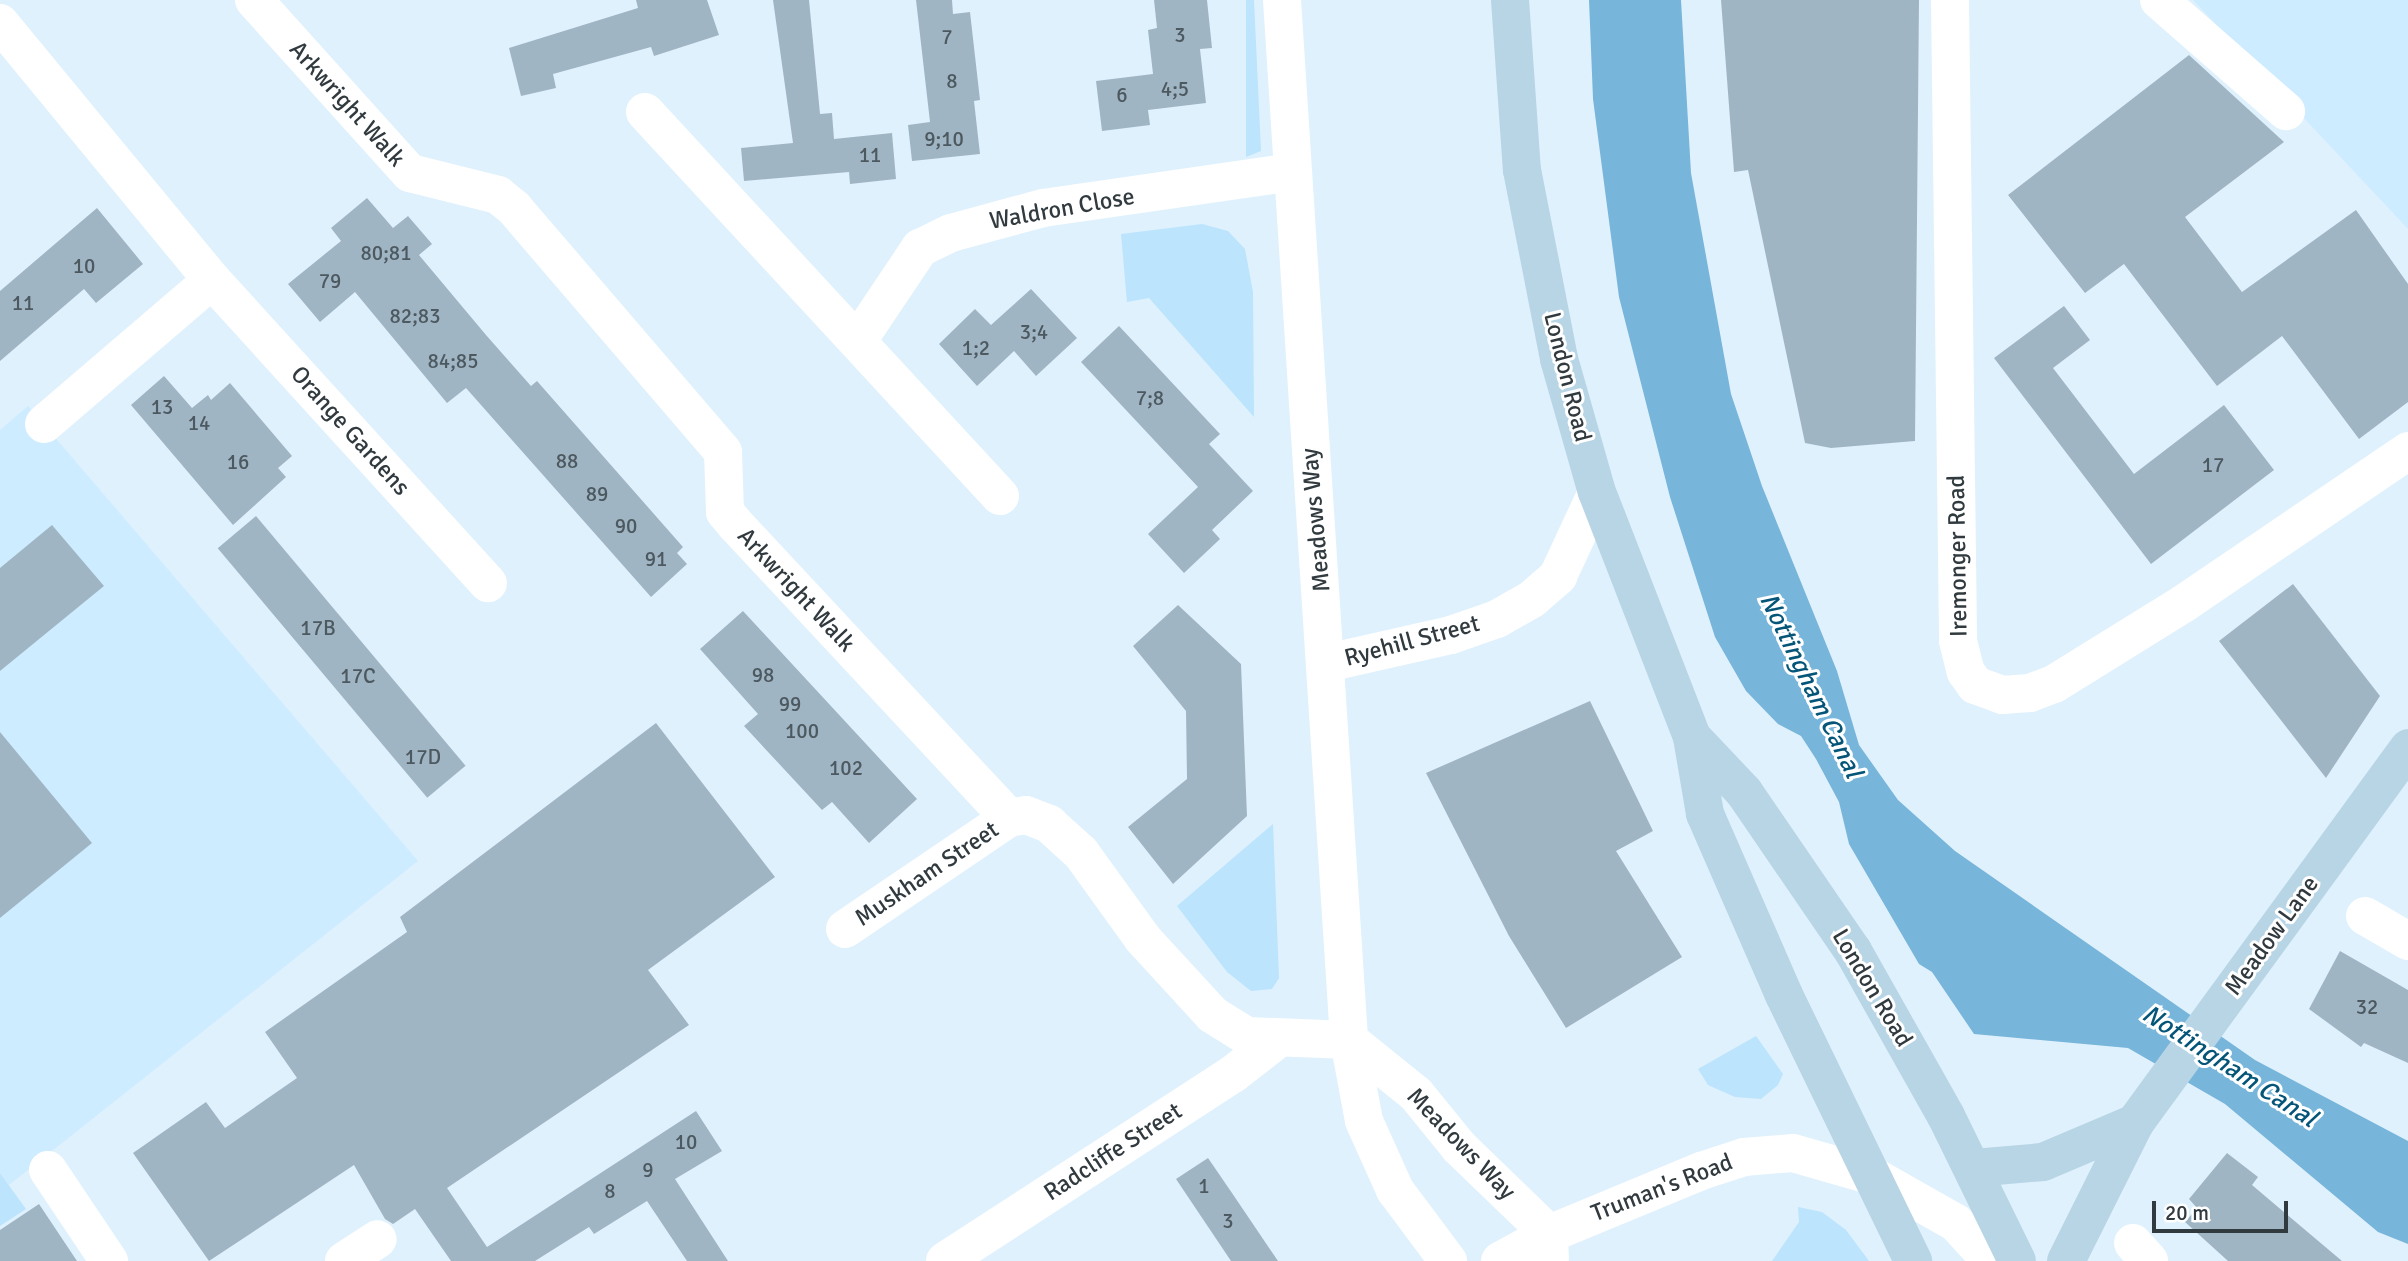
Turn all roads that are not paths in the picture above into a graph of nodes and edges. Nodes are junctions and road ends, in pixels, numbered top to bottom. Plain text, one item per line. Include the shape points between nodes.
1 (254, 0) edge
2 (1282, 0) edge
3 (1510, 0) edge
4 (1950, 0) edge
5 (2158, 0) edge
6 (0, 23) edge
7 (2286, 111) dead end
8 (645, 112) dead end
9 (1293, 172) junction
10 (212, 280) junction
11 (859, 339) junction
12 (44, 424) dead end
13 (2408, 450) edge
14 (1597, 492) junction
15 (1000, 496) dead end
16 (488, 583) dead end
17 (1327, 663) junction
18 (1692, 737) junction
19 (2408, 748) edge
20 (1009, 818) junction
21 (2365, 916) dead end
22 (845, 929) dead end
23 (2408, 941) edge
24 (1278, 1039) junction
25 (1349, 1041) junction
26 (2135, 1123) junction
27 (1973, 1168) junction
28 (48, 1170) dead end
29 (1873, 1176) junction
30 (378, 1239) dead end
31 (1549, 1247) edge
32 (109, 1261) edge
33 (344, 1261) edge
34 (945, 1261) edge
35 (1448, 1261) edge
36 (1500, 1261) edge
37 (1913, 1261) edge
38 (1991, 1261) edge
39 (2017, 1261) edge
40 (2066, 1261) edge

1 - 20 street, Arkwright Walk via 410,173 498,195 514,208 723,453 725,512
2 - 9 street, Meadows Way
3 - 14 main road, London Road via 1522,170 1559,359
4 - 13 street, Iremonger Road via 1958,641 1966,672 1975,685 2003,695 2030,693 2054,684 2183,604
5 - 7 street
6 - 10 street, Orange Gardens
8 - 11 street
9 - 11 street, Waldron Close via 1043,208 951,233 920,248
9 - 17 street, Meadows Way
10 - 12 street
10 - 16 street, Orange Gardens
11 - 15 street
14 - 17 street, Ryehill Street via 1558,576 1532,599 1497,619 1451,635
14 - 18 main road, London Road
17 - 25 street, Meadows Way
18 - 27 main road, London Road via 1744,792 1853,951
18 - 29 main road, London Road via 1705,814 1784,995
19 - 26 main road, Meadow Lane
20 - 22 street, Muskham Street
20 - 24 street via 1026,815 1049,824 1081,853 1143,939 1213,1015 1247,1036
21 - 23 street
24 - 25 street
24 - 34 street, Radcliffe Street via 1233,1074
25 - 31 street, Meadows Way via 1416,1094
25 - 35 street, Meadows Way via 1364,1121 1395,1190
26 - 27 main road via 2043,1162
26 - 40 main road, Meadow Lane
27 - 39 main road, London Road
28 - 32 street
29 - 31 street, Truman's Road via 1793,1153 1744,1157
29 - 37 main road, London Road
29 - 38 street via 1956,1223
30 - 33 street
31 - 36 street, Truman's Road

